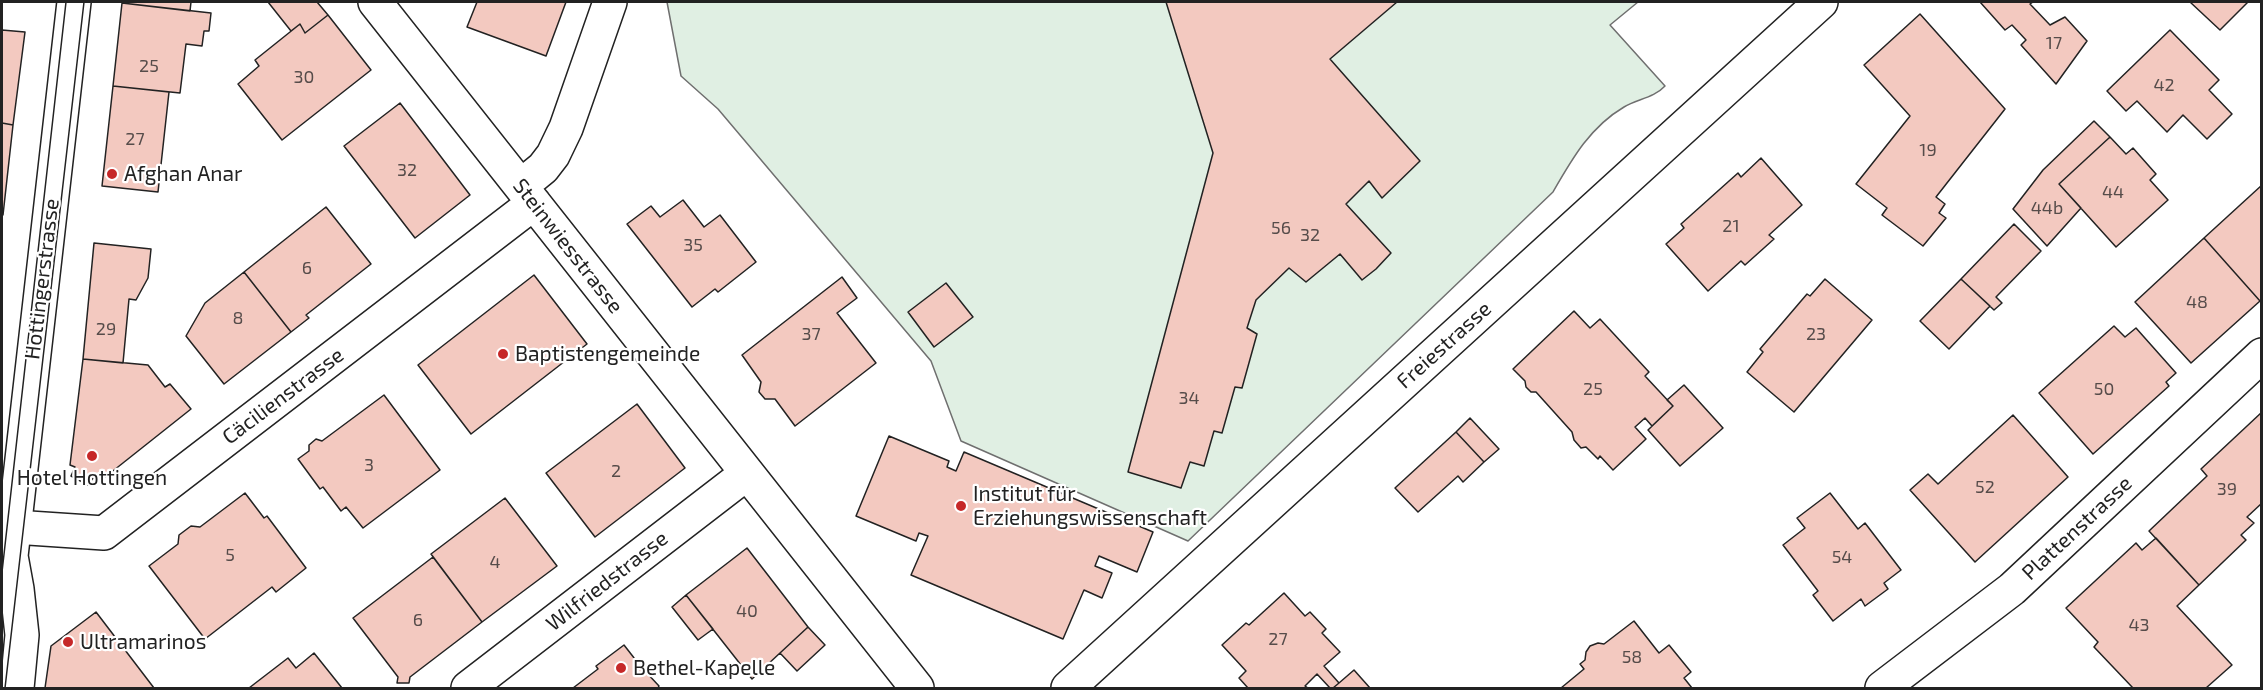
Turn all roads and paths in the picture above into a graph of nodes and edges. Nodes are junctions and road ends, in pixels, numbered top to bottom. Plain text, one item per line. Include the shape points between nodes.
1 (74, 2) edge
2 (375, 2) edge
3 (610, 2) edge
4 (1821, 2) edge
5 (527, 194) junction
6 (2262, 355) edge
7 (746, 474) junction
8 (9, 551) edge
9 (17, 688) edge
10 (468, 688) edge
11 (917, 688) edge
12 (1068, 688) edge
13 (1882, 688) edge

1 - 8 street, Hottingerstrasse
2 - 5 street, Steinwiesstrasse
3 - 5 street, Cäcilienstrasse via 562,137
4 - 12 street, Freiestrasse
5 - 7 street, Steinwiesstrasse
5 - 8 street, Cäcilienstrasse via 104,533
6 - 13 street, Plattenstrasse via 2012,588
7 - 10 street, Wilfriedstrasse
7 - 11 street, Steinwiesstrasse
8 - 9 street, Hottingerstrasse via 22,635

